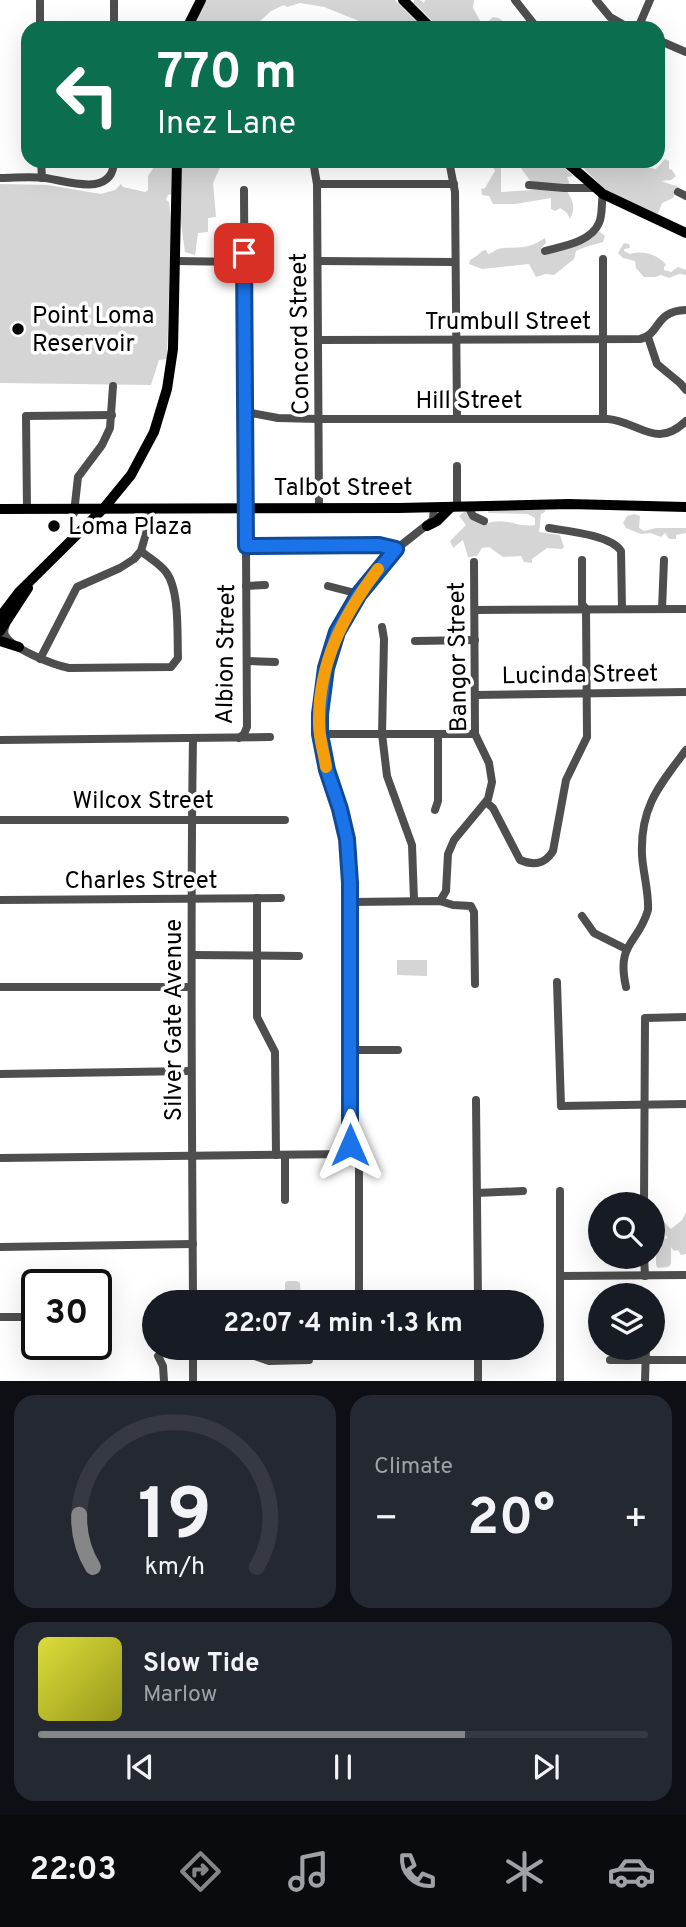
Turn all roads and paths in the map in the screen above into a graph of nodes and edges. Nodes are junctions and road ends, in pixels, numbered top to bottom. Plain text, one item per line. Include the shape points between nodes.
1 (40, 0) edge
2 (114, 0) edge
3 (201, 0) edge
4 (403, 0) edge
5 (515, 0) edge
6 (596, 0) edge
7 (649, 0) edge
8 (40, 21) edge
9 (114, 21) edge
10 (190, 21) edge
11 (424, 21) edge
12 (532, 21) edge
13 (618, 21) edge
14 (641, 21) edge
15 (665, 43) edge
16 (686, 52) edge
17 (41, 168) edge
18 (113, 168) edge
19 (177, 168) edge
20 (314, 168) edge
21 (451, 168) edge
22 (572, 168) edge
23 (0, 177) edge
24 (42, 178) junction
25 (317, 184) junction
26 (454, 184) junction
27 (529, 185) dead end
28 (593, 188) junction
29 (244, 190) dead end
30 (603, 194) junction
31 (686, 233) edge
32 (545, 251) dead end
33 (603, 259) dead end
34 (175, 261) junction
35 (318, 261) junction
36 (244, 262) junction
37 (455, 262) junction
38 (686, 310) edge
39 (648, 337) junction
40 (318, 340) junction
41 (456, 340) junction
42 (602, 340) junction
43 (113, 386) dead end
44 (686, 390) edge
45 (246, 412) junction
46 (112, 415) junction
47 (457, 418) junction
48 (319, 419) junction
49 (603, 419) junction
50 (686, 421) edge
51 (457, 467) dead end
52 (468, 506) junction
53 (434, 507) junction
54 (454, 507) junction
55 (686, 507) edge
56 (319, 508) junction
57 (421, 508) junction
58 (0, 509) edge
59 (27, 509) junction
60 (104, 509) junction
61 (153, 509) junction
62 (245, 509) junction
63 (72, 510) junction
64 (484, 521) dead end
65 (427, 526) junction
66 (548, 528) dead end
67 (77, 535) junction
68 (246, 546) junction
69 (396, 549) junction
70 (141, 551) junction
71 (582, 560) dead end
72 (664, 560) dead end
73 (474, 562) dead end
74 (246, 586) junction
75 (265, 586) dead end
76 (328, 586) dead end
77 (359, 594) junction
78 (586, 609) junction
79 (622, 609) junction
80 (662, 609) junction
81 (686, 609) edge
82 (475, 610) junction
83 (4, 618) edge
84 (382, 627) dead end
85 (0, 631) edge
86 (475, 639) junction
87 (0, 641) edge
88 (415, 641) dead end
89 (19, 647) junction
90 (40, 659) junction
91 (247, 661) junction
92 (275, 662) dead end
93 (686, 692) edge
94 (587, 693) junction
95 (475, 695) junction
96 (320, 734) junction
97 (382, 734) junction
98 (438, 734) junction
99 (475, 734) junction
100 (270, 737) dead end
101 (239, 738) junction
102 (193, 739) junction
103 (0, 740) edge
104 (686, 750) edge
105 (486, 802) junction
106 (435, 810) dead end
107 (0, 820) edge
108 (192, 820) junction
109 (285, 820) dead end
110 (257, 898) junction
111 (281, 898) dead end
112 (192, 899) junction
113 (0, 900) edge
114 (414, 900) junction
115 (440, 901) junction
116 (350, 902) junction
117 (582, 916) dead end
118 (626, 949) junction
119 (192, 955) junction
120 (256, 956) junction
121 (299, 956) dead end
122 (556, 982) dead end
123 (475, 984) dead end
124 (0, 987) edge
125 (191, 987) junction
126 (626, 987) dead end
127 (686, 1017) edge
128 (350, 1050) junction
129 (398, 1050) dead end
130 (191, 1071) junction
131 (0, 1074) edge
132 (476, 1100) dead end
133 (643, 1104) junction
134 (686, 1104) edge
135 (351, 1154) junction
136 (281, 1155) junction
137 (194, 1156) junction
138 (0, 1158) edge
139 (523, 1191) dead end
140 (560, 1191) dead end
141 (644, 1192) edge
142 (477, 1193) junction
143 (285, 1200) dead end
144 (193, 1244) junction
145 (0, 1247) edge
146 (645, 1269) edge
147 (686, 1275) edge
148 (560, 1276) junction
149 (645, 1276) junction
150 (193, 1290) edge
151 (359, 1290) edge
152 (478, 1290) edge
153 (0, 1317) edge
154 (21, 1317) edge
155 (160, 1360) edge
156 (193, 1360) edge
157 (266, 1360) edge
158 (309, 1360) dead end
159 (478, 1360) edge
160 (645, 1360) edge
161 (665, 1360) edge
162 (686, 1360) edge
163 (164, 1381) edge
164 (192, 1381) edge
165 (478, 1381) edge
166 (560, 1381) edge
167 (645, 1381) edge

1 - 8 street
2 - 9 street
3 - 10 main road
4 - 11 main road
5 - 12 street
6 - 13 street
7 - 14 street
15 - 16 street
17 - 24 street
18 - 24 street via 107,179 89,186
19 - 34 main road
20 - 25 street, Concord Street
21 - 26 street
22 - 28 main road
23 - 24 street
25 - 26 street
25 - 35 street, Concord Street
26 - 37 street
27 - 28 street
28 - 30 main road
29 - 36 street, Albion Street
30 - 31 main road
30 - 32 street via 599,223 590,234
33 - 42 street
34 - 36 street
34 - 60 main road via 173,349 164,402 140,460
35 - 37 street
35 - 40 street, Concord Street
36 - 45 street, Albion Street
37 - 41 street
38 - 39 street via 665,316
39 - 42 street, Trumbull Street
39 - 44 street via 657,364
40 - 41 street, Trumbull Street
40 - 48 street, Concord Street
41 - 42 street, Trumbull Street
41 - 47 street
42 - 49 street
43 - 46 street
45 - 48 street, Hill Street
45 - 62 street, Albion Street
46 - 59 street via 26,416
46 - 63 street via 105,440 78,477
47 - 48 street, Hill Street
47 - 49 street, Hill Street
48 - 56 street, Concord Street
49 - 50 street, Hill Street via 657,435
51 - 54 street
52 - 54 main road, Talbot Street
52 - 55 main road, Talbot Street
52 - 64 street via 473,516
53 - 54 main road, Talbot Street
53 - 57 main road, Talbot Street
53 - 65 street via 433,520
54 - 65 main road
56 - 57 main road, Talbot Street
56 - 62 main road, Talbot Street
57 - 65 main road via 428,516
58 - 59 main road, Talbot Street
59 - 63 main road, Talbot Street
60 - 61 main road, Talbot Street
60 - 63 main road, Talbot Street
60 - 67 main road
61 - 62 main road, Talbot Street
61 - 70 street
62 - 68 street, Albion Street
63 - 67 main road
65 - 69 street
66 - 79 street via 617,545 621,551
67 - 83 main road via 19,592
68 - 69 street via 379,545
68 - 74 street, Albion Street
69 - 77 street
70 - 90 street via 120,568 77,587
70 - 90 street via 167,573 174,592 175,663 166,668 69,668
71 - 78 street via 582,604
72 - 80 street
73 - 82 street, Bangor Street
74 - 75 street
74 - 91 street, Albion Street
76 - 77 street
77 - 96 street via 337,632 328,660
78 - 79 street
78 - 82 street
78 - 94 street
79 - 80 street
80 - 81 street
82 - 86 street, Bangor Street
83 - 85 main road
83 - 89 street via 5,634
84 - 97 street
86 - 88 street
86 - 95 street, Bangor Street
87 - 89 main road
89 - 90 street
91 - 92 street
91 - 101 street, Albion Street via 247,727
93 - 94 street, Lucinda Street
94 - 95 street, Lucinda Street
94 - 105 street via 587,737 566,780 548,859 542,863 520,860
95 - 99 street, Bangor Street
96 - 97 street
96 - 116 street via 347,839
97 - 98 street
97 - 114 street via 387,776 412,845
98 - 99 street
98 - 106 street
99 - 105 street, Bangor Street via 491,770
100 - 101 street
101 - 102 street
102 - 103 street
102 - 108 street, Silver Gate Avenue
104 - 118 street via 653,795 645,816 642,852 648,910
105 - 115 street via 454,840 448,854 446,891
107 - 108 street, Wilcox Street
108 - 109 street, Wilcox Street
108 - 112 street, Silver Gate Avenue
110 - 111 street, Charles Street
110 - 112 street, Charles Street
110 - 120 street
112 - 113 street, Charles Street
112 - 119 street, Silver Gate Avenue
114 - 115 street
114 - 116 street
115 - 123 street via 472,907
116 - 128 street
117 - 118 street via 594,933
118 - 126 street via 622,966
119 - 120 street
119 - 125 street, Silver Gate Avenue
120 - 121 street
120 - 136 street via 257,1017 275,1052
122 - 133 street via 561,1106
124 - 125 street
125 - 130 street, Silver Gate Avenue
127 - 133 street via 645,1018
128 - 129 street
128 - 135 street
130 - 131 street
130 - 137 street, Silver Gate Avenue
132 - 142 street
133 - 134 street
133 - 141 street
135 - 136 street
135 - 151 street via 359,1164
136 - 137 street
136 - 143 street
137 - 138 street
137 - 144 street, Silver Gate Avenue
139 - 142 street
140 - 148 street
142 - 152 street
144 - 145 street
144 - 150 street, Silver Gate Avenue
146 - 149 street
147 - 149 street
148 - 149 street
148 - 166 street
153 - 154 street
155 - 163 street
156 - 164 street
157 - 158 street
159 - 165 street
160 - 167 street
161 - 162 street

